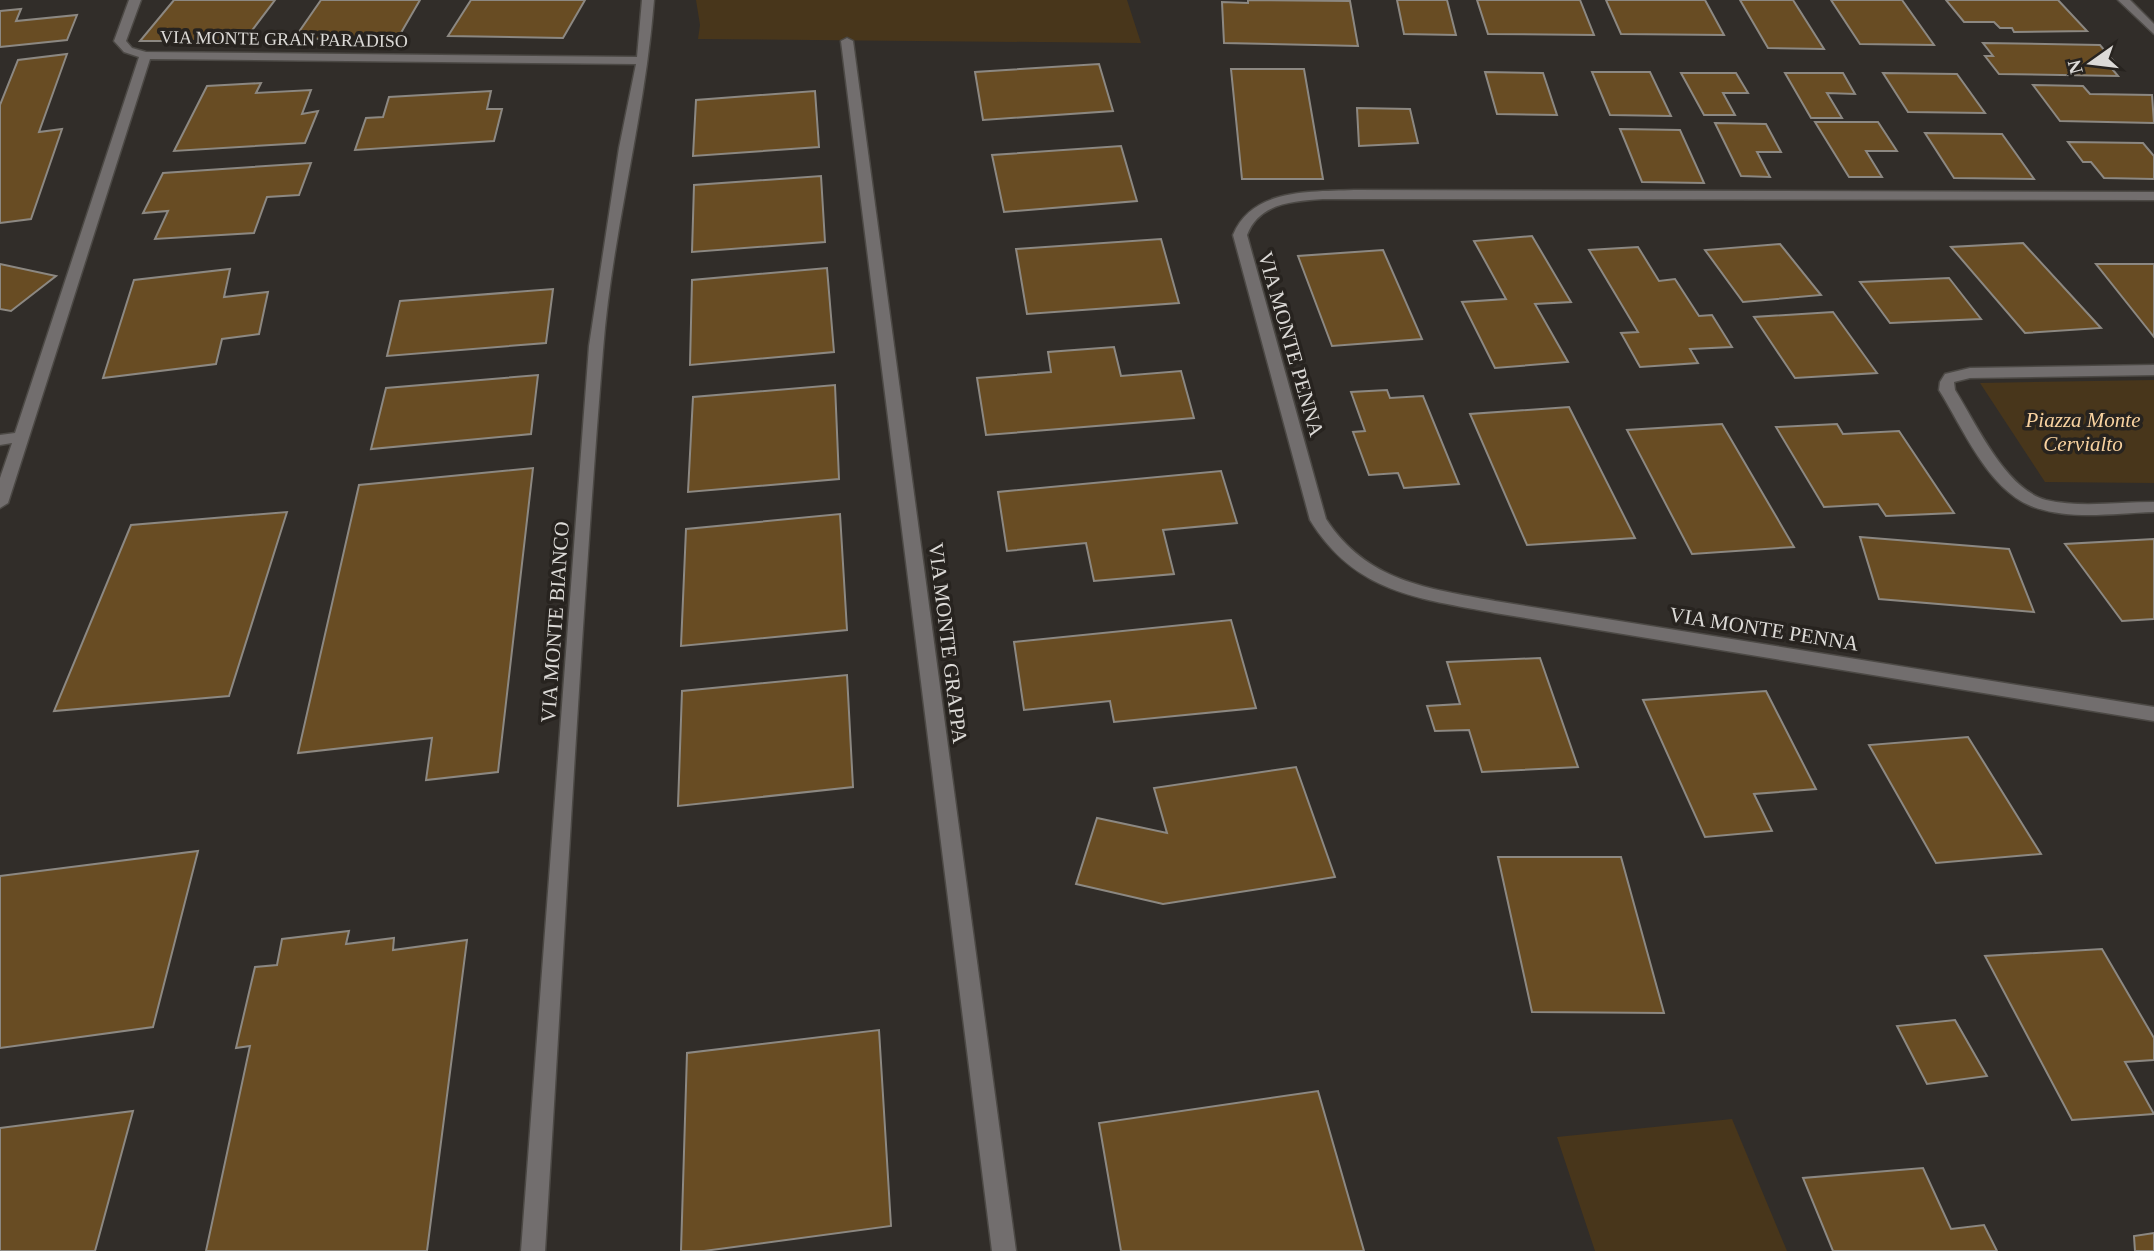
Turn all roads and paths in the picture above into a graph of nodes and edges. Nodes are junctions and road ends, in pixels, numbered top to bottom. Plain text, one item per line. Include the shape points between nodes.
1 (135, 0) edge
2 (648, 0) edge
3 (2124, 0) edge
4 (2154, 31) edge
5 (847, 41) dead end
6 (145, 55) junction
7 (643, 61) junction
8 (2154, 196) edge
9 (2154, 370) edge
10 (21, 437) junction
11 (0, 440) edge
12 (0, 503) edge
13 (2154, 507) edge
14 (2154, 714) edge
15 (533, 1251) edge
16 (1004, 1251) edge

1 - 6 street via 120,41 128,50
2 - 7 street, VIA MONTE BIANCO
3 - 4 street
5 - 16 street, VIA MONTE GRAPPA
6 - 7 street, VIA MONTE GRAN PARADISO
6 - 10 street, VIA MONTE GRAN PARADISO
7 - 15 street, VIA MONTE BIANCO via 625,148 596,346
8 - 14 street, VIA MONTE PENNA via 1354,194 1266,206 1246,218 1240,236 1318,520 1345,557 1375,577 1495,607
9 - 13 street via 1970,373 1950,377 1947,382 2001,475 2023,496 2051,506
10 - 11 street
10 - 12 street, VIA MONTE GRAN PARADISO

